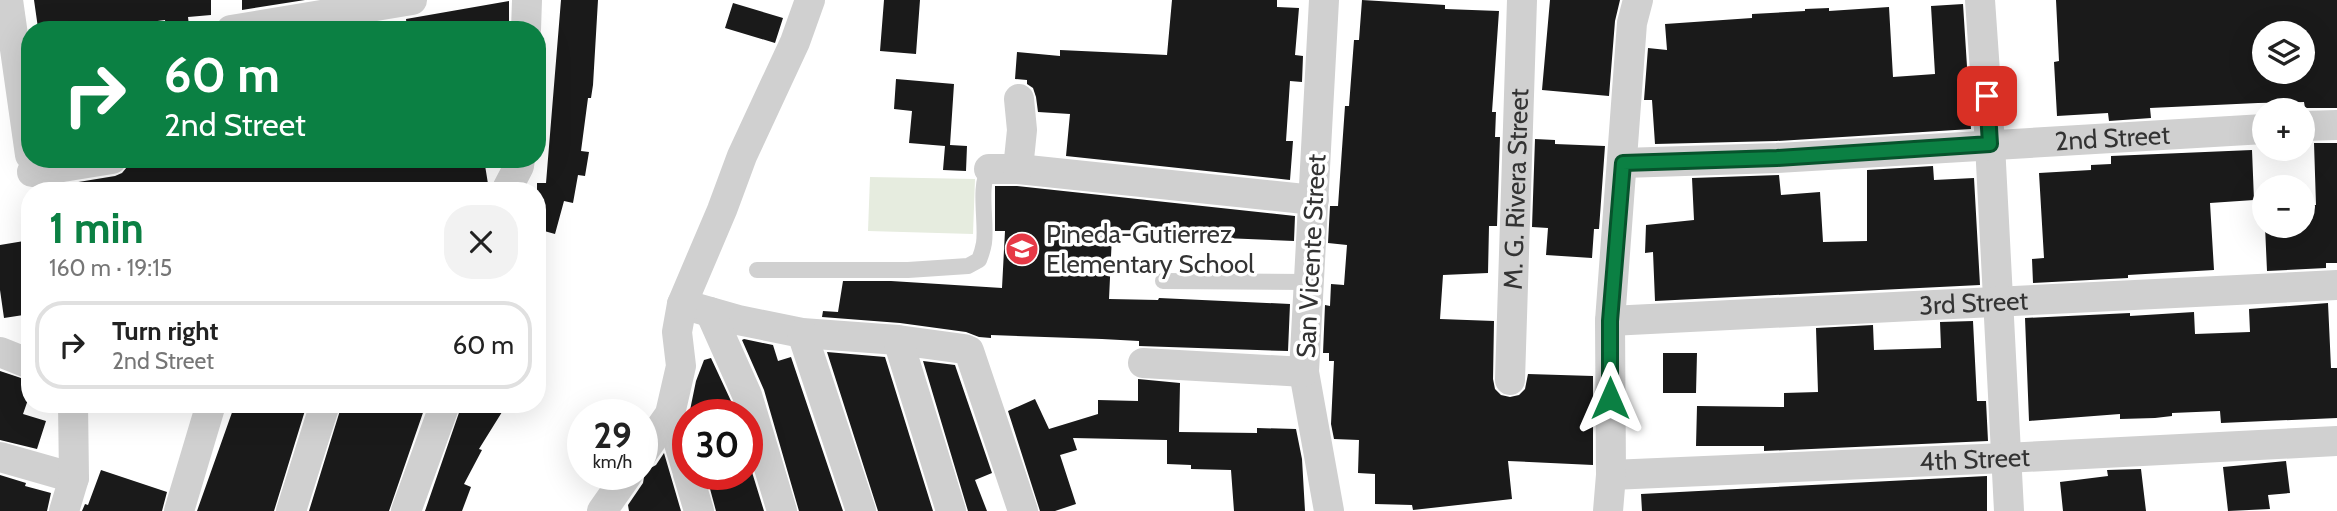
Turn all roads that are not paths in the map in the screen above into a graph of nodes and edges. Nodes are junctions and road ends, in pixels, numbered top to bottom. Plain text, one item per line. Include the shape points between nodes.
1 (8, 0) edge
2 (412, 0) edge
3 (527, 0) edge
4 (810, 0) edge
5 (1324, 0) edge
6 (1522, 0) edge
7 (1638, 0) edge
8 (1980, 0) edge
9 (285, 21) edge
10 (526, 21) edge
11 (16, 65) edge
12 (21, 98) edge
13 (1019, 99) dead end
14 (2337, 125) edge
15 (2315, 126) edge
16 (2252, 130) edge
17 (1990, 144) junction
18 (1623, 163) junction
19 (1004, 169) junction
20 (1314, 200) junction
21 (757, 270) dead end
22 (1163, 281) dead end
23 (1309, 282) junction
24 (2337, 285) edge
25 (1998, 303) junction
26 (696, 308) junction
27 (1610, 321) junction
28 (802, 333) junction
29 (898, 340) junction
30 (0, 352) edge
31 (21, 360) edge
32 (1143, 363) dead end
33 (1304, 372) junction
34 (1510, 380) dead end
35 (73, 413) edge
36 (208, 413) edge
37 (322, 413) edge
38 (442, 413) edge
39 (670, 414) junction
40 (672, 421) edge
41 (658, 431) edge
42 (2337, 440) edge
43 (0, 457) edge
44 (2006, 458) junction
45 (1611, 475) junction
46 (74, 478) junction
47 (617, 490) edge
48 (693, 490) edge
49 (605, 509) edge
50 (64, 511) edge
51 (178, 511) edge
52 (291, 511) edge
53 (406, 511) edge
54 (699, 511) edge
55 (782, 511) edge
56 (862, 511) edge
57 (951, 511) edge
58 (1023, 511) edge
59 (1329, 511) edge
60 (1608, 511) edge
61 (2009, 511) edge

1 - 11 street
2 - 9 street
3 - 10 street
4 - 26 street via 722,210
5 - 20 street, San Vicente Street
6 - 34 street, M. G. Rivera Street
7 - 18 street via 1632,23
8 - 17 street
11 - 12 street
13 - 19 street via 1022,130
14 - 15 street
16 - 17 street, 2nd Street
17 - 18 street, 2nd Street
17 - 25 street
18 - 27 street
19 - 20 street
19 - 21 lane via 986,174 984,243 979,260 968,266
20 - 23 street, San Vicente Street
22 - 23 lane
23 - 33 street, San Vicente Street
24 - 25 street, 3rd Street
25 - 27 street, 3rd Street
25 - 44 street
26 - 28 street
26 - 39 street via 677,332 681,366
26 - 55 street via 747,395
27 - 45 street
28 - 29 street
28 - 56 street
29 - 57 street
29 - 58 street via 969,351
30 - 31 street
32 - 33 street
33 - 59 street, San Vicente Street
35 - 46 street
36 - 51 street
37 - 52 street
38 - 53 street
39 - 40 street
39 - 41 street
42 - 44 street, 4th Street
43 - 46 street
44 - 45 street, 4th Street
44 - 61 street
45 - 60 street
46 - 50 street
47 - 49 street
48 - 54 street

